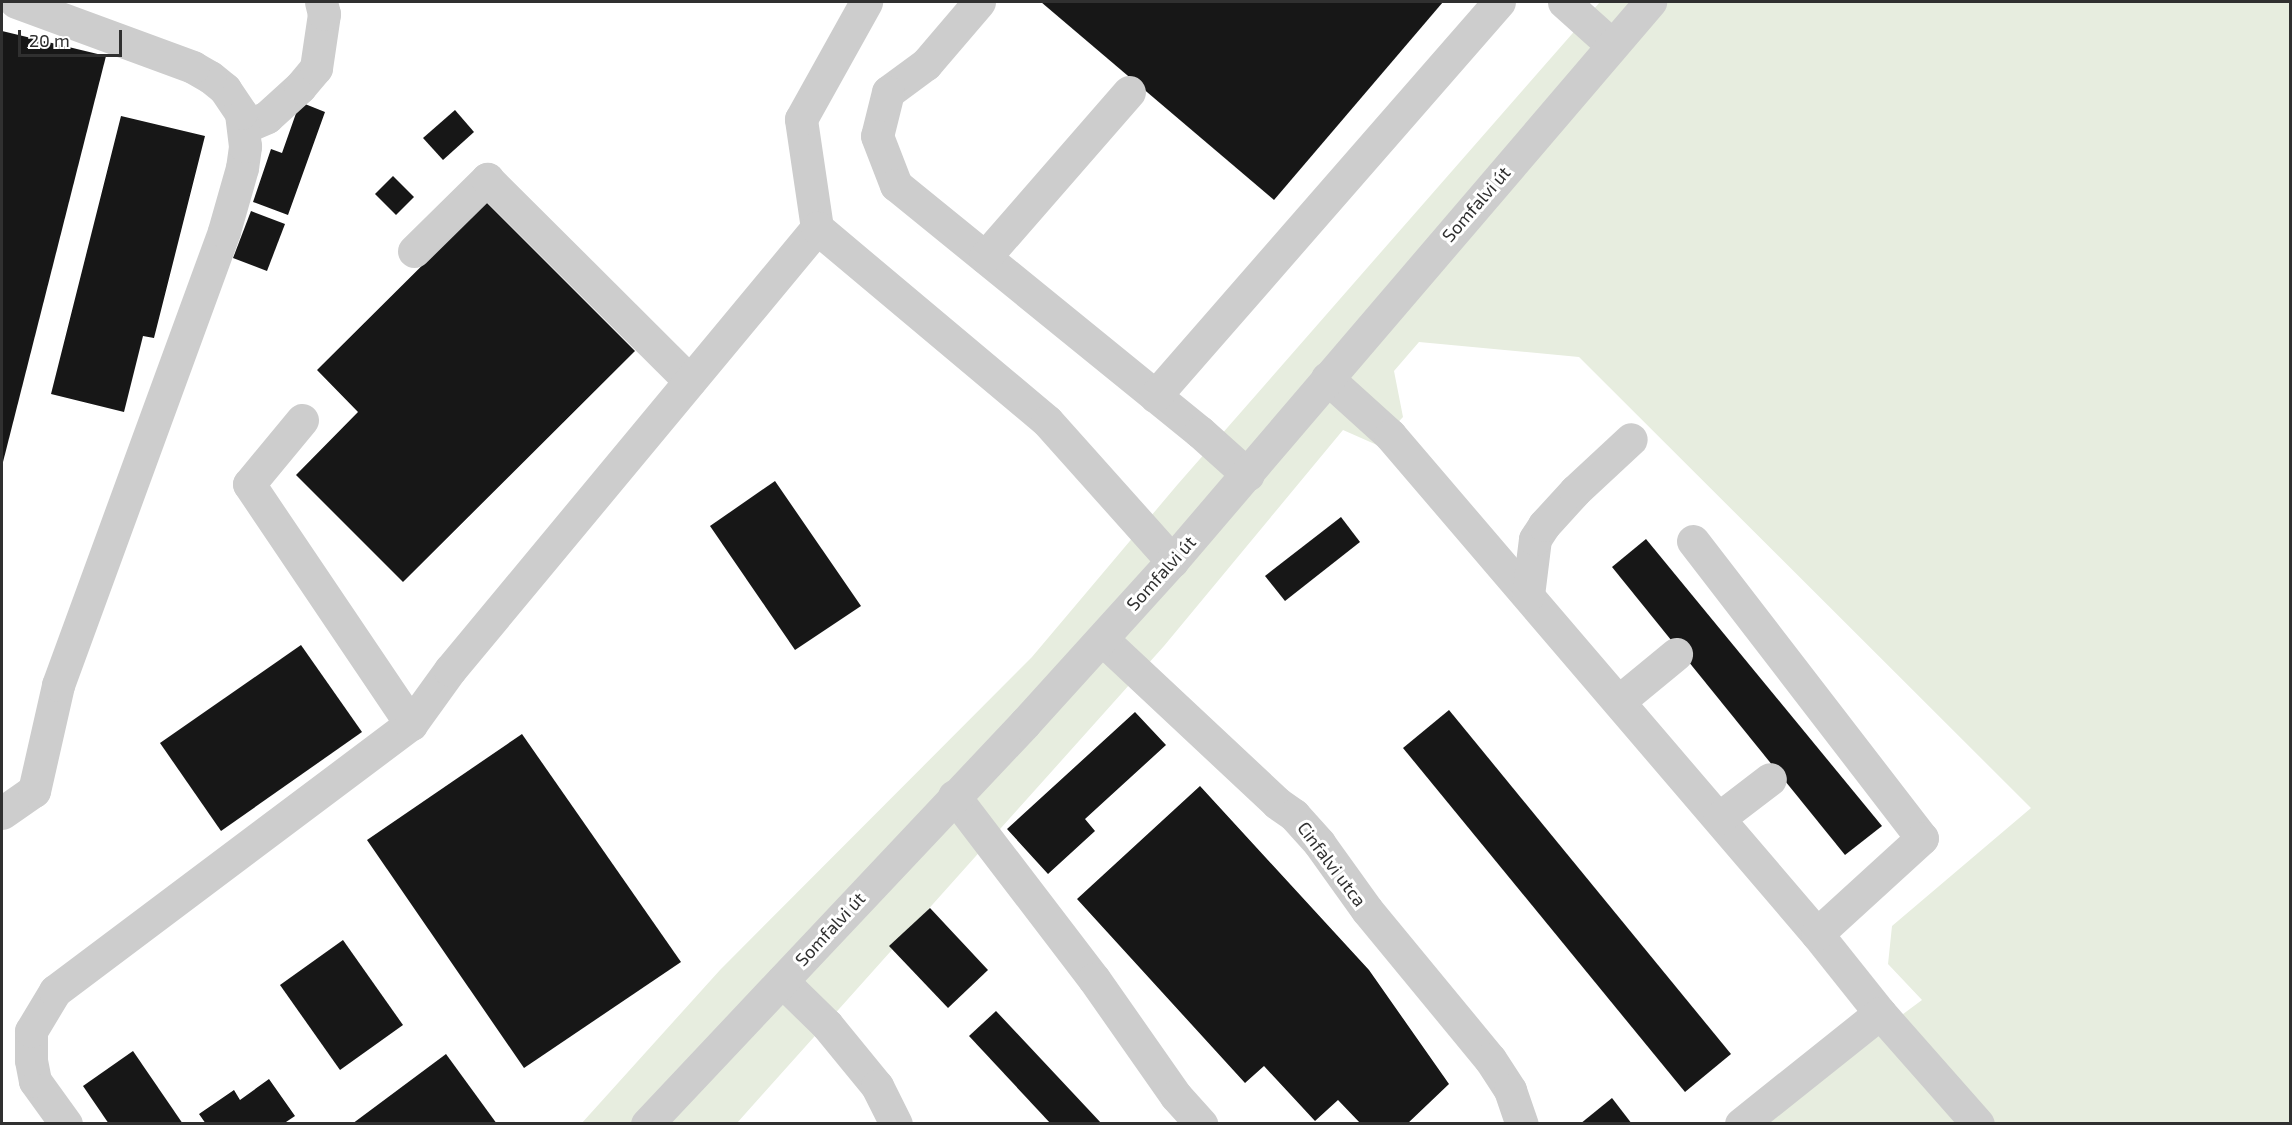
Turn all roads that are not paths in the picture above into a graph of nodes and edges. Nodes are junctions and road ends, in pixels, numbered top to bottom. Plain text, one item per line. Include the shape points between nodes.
1 (16, 2) edge
2 (321, 2) edge
3 (866, 2) edge
4 (980, 2) edge
5 (1499, 2) edge
6 (1564, 2) edge
7 (1650, 2) edge
8 (1612, 45) junction
9 (1129, 92) dead end
10 (244, 127) junction
11 (817, 228) junction
12 (414, 251) dead end
13 (985, 257) junction
14 (1327, 378) junction
15 (690, 381) junction
16 (1155, 396) junction
17 (302, 420) dead end
18 (1631, 439) dead end
19 (1248, 475) junction
20 (1693, 541) dead end
21 (1172, 561) junction
22 (1528, 595) junction
23 (1102, 639) junction
24 (1676, 654) dead end
25 (1619, 701) junction
26 (411, 724) junction
27 (1770, 779) dead end
28 (954, 796) junction
29 (2, 813) edge
30 (1719, 818) junction
31 (1817, 934) junction
32 (782, 981) junction
33 (1880, 1013) junction
34 (666, 1117) edge
35 (66, 1124) edge
36 (896, 1124) edge
37 (1201, 1124) edge
38 (1521, 1124) edge
39 (1741, 1124) edge
40 (1978, 1124) edge

1 - 10 street via 194,67 225,89 241,113
2 - 10 street via 324,14 316,68 267,117
3 - 11 street via 801,119
4 - 13 street via 926,64 888,92 877,136 896,185
5 - 16 street
6 - 8 street
7 - 8 street, Somfalvi út
8 - 14 street, Somfalvi út
9 - 13 street
10 - 29 street via 242,168 224,231 58,685 34,791
11 - 15 street
11 - 21 street via 1047,421
12 - 15 street via 487,179
13 - 16 street
14 - 19 street, Somfalvi út
14 - 22 street via 1390,435
15 - 26 street via 450,670
16 - 19 street
17 - 26 street via 249,484
18 - 22 street via 1544,525 1535,539
19 - 21 street, Somfalvi út
20 - 31 street via 1922,838
21 - 23 street, Somfalvi út
22 - 25 street
23 - 28 street, Somfalvi út
23 - 38 street, Cinfalvi utca via 1294,815 1319,843 1367,910 1490,1059 1510,1090
24 - 25 street
25 - 30 street
26 - 35 street via 55,991 31,1031 31,1060 35,1081
27 - 30 street
28 - 32 street, Somfalvi út
28 - 37 street via 1094,980 1176,1096
30 - 31 street
31 - 33 street
32 - 34 street, Somfalvi út
32 - 36 street via 827,1025 877,1086
33 - 39 street
33 - 40 street

